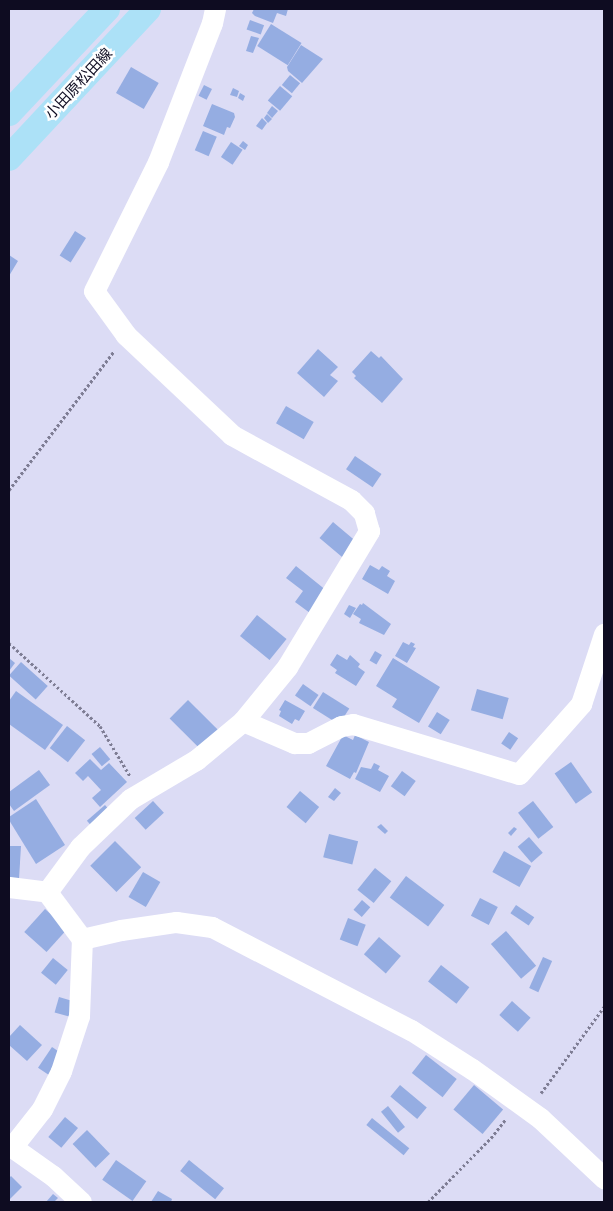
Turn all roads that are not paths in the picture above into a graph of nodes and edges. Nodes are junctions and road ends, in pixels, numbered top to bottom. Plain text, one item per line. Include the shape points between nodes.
1 (107, 9) edge
2 (148, 9) edge
3 (215, 9) edge
4 (9, 113) edge
5 (9, 158) edge
6 (604, 634) edge
7 (243, 721) junction
8 (9, 887) edge
9 (47, 892) junction
10 (82, 939) junction
11 (11, 1149) edge
12 (604, 1178) edge
13 (81, 1202) edge

1 - 4 main road, 小田原松田線
2 - 5 main road, 小田原松田線
3 - 7 street via 158,162 94,291 126,335 232,435 351,500 364,513 369,531 287,667
6 - 7 street via 582,704 519,774 353,724 341,726 308,743 294,743
7 - 9 street via 196,760 130,799 80,847
8 - 9 street
9 - 10 street
10 - 11 street via 79,1016 61,1072 42,1109
10 - 12 street via 176,922 212,927 411,1030 524,1106
11 - 13 street via 53,1176

